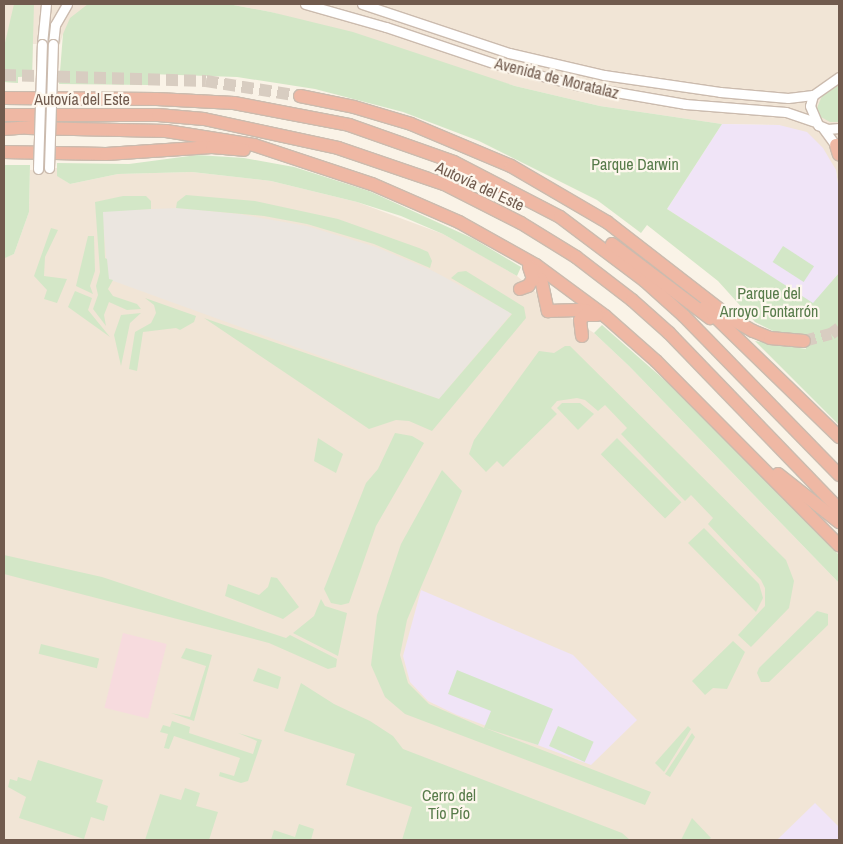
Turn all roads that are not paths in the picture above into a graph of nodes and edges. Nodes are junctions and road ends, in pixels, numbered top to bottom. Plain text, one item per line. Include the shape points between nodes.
1 (46, 4) edge
2 (67, 4) edge
3 (305, 4) edge
4 (362, 4) edge
5 (839, 77) edge
6 (813, 95) junction
7 (300, 96) tunnel mouth
8 (4, 97) edge
9 (4, 115) edge
10 (815, 122) junction
11 (28, 128) junction
12 (237, 128) junction
13 (823, 128) junction
14 (839, 128) edge
15 (4, 129) edge
16 (838, 150) edge
17 (4, 152) edge
18 (49, 168) dead end
19 (322, 168) junction
20 (38, 169) dead end
21 (588, 235) junction
22 (492, 239) junction
23 (654, 259) junction
24 (527, 265) junction
25 (520, 288) dead end
26 (603, 316) junction
27 (724, 324) junction
28 (582, 336) dead end
29 (804, 341) tunnel mouth
30 (839, 437) edge
31 (755, 459) junction
32 (839, 475) edge
33 (839, 509) edge
34 (839, 522) edge
35 (839, 546) edge

1 - 20 street, bridge
2 - 18 street, bridge via 55,25
3 - 10 street, Avenida de Moratalaz via 496,64 572,84 685,104 786,112
4 - 6 street, Avenida de Moratalaz via 509,53 604,75 720,92 788,98
5 - 6 street
6 - 10 street via 810,106
7 - 23 highway via 354,107 462,143 552,188 607,222
8 - 21 highway, Autovía del Este via 157,98 234,103 349,125 454,162 531,199
9 - 12 highway, Autovía del Este via 158,115 204,119
10 - 13 street, Avenida de Moratalaz
11 - 12 highway via 107,124
11 - 15 highway
11 - 19 highway via 166,131 218,138 293,156
12 - 33 highway, Autovía del Este via 338,148 444,184 521,223 576,257 669,333
13 - 14 street
13 - 16 street, Avenida de Moratalaz
17 - 19 highway via 106,154 212,147 263,154
19 - 22 highway via 415,201
21 - 27 highway via 614,246 703,313
21 - 32 highway, Autovía del Este via 684,316
22 - 24 highway
22 - 26 highway via 536,265
23 - 27 highway
23 - 29 highway via 753,331 770,338
24 - 25 highway via 533,279 528,286
24 - 26 highway via 541,279 548,311 585,310
26 - 28 highway via 585,315 580,320
26 - 31 highway via 656,361
27 - 30 highway
31 - 34 highway
31 - 35 highway

